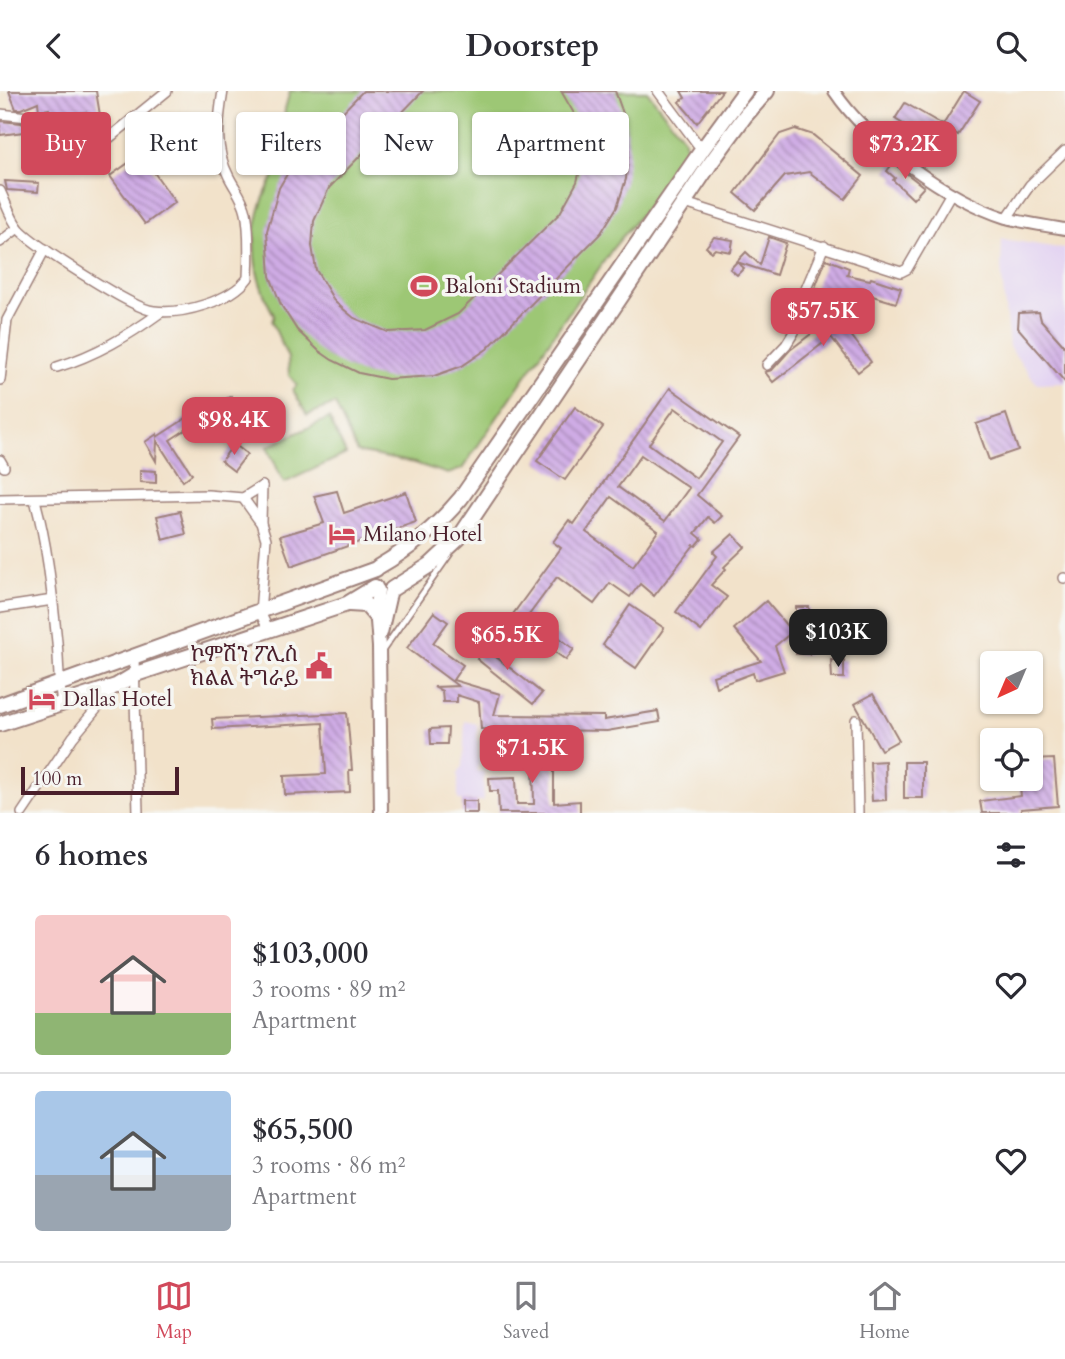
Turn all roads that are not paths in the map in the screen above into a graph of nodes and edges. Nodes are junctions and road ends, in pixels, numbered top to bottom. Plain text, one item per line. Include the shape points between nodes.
1 (167, 91) edge
2 (223, 91) edge
3 (658, 91) edge
4 (745, 91) edge
5 (766, 91) edge
6 (834, 91) edge
7 (0, 114) edge
8 (702, 150) junction
9 (1065, 151) edge
10 (0, 191) edge
11 (951, 193) junction
12 (685, 203) junction
13 (1007, 218) junction
14 (18, 228) junction
15 (1065, 229) edge
16 (0, 242) edge
17 (824, 246) junction
18 (45, 249) junction
19 (162, 311) junction
20 (766, 365) dead end
21 (57, 367) dead end
22 (0, 380) edge
23 (243, 498) junction
24 (0, 499) edge
25 (35, 500) junction
26 (261, 523) junction
27 (459, 538) junction
28 (377, 568) junction
29 (384, 589) junction
30 (53, 600) junction
31 (348, 604) junction
32 (0, 608) edge
33 (260, 612) junction
34 (377, 618) junction
35 (268, 629) junction
36 (379, 652) junction
37 (134, 658) junction
38 (136, 674) junction
39 (58, 684) junction
40 (116, 686) junction
41 (62, 702) junction
42 (0, 705) edge
43 (856, 720) dead end
44 (0, 724) edge
45 (22, 813) edge
46 (137, 813) edge
47 (381, 813) edge
48 (858, 813) edge

1 - 7 street via 90,151 28,117
2 - 19 street via 218,138 229,177 246,212 248,278 238,290 196,308
3 - 8 street
4 - 8 main road
5 - 12 main road
6 - 11 street via 870,133
8 - 28 main road via 461,498 417,543
9 - 13 street via 1030,185
10 - 14 street
11 - 13 street
11 - 17 street via 904,271
12 - 17 street
12 - 27 main road
13 - 15 street
14 - 16 street
14 - 18 street
17 - 20 street via 794,332
18 - 19 street via 134,305
18 - 22 street via 7,320
19 - 21 street via 108,347
23 - 25 street
23 - 26 street
23 - 26 street via 262,487
24 - 25 street
25 - 30 street via 46,538
26 - 33 street via 266,539
27 - 29 main road via 430,565
27 - 36 lane via 436,577
28 - 29 main road via 372,580
28 - 29 main road via 389,567 395,572 397,580
28 - 33 main road
29 - 31 main road
29 - 34 main road
29 - 36 main road
30 - 32 street
30 - 39 street
31 - 34 main road via 366,605
31 - 35 main road
33 - 35 street
33 - 37 main road
34 - 36 main road
35 - 38 main road
36 - 47 main road
37 - 38 street
37 - 39 main road
38 - 40 main road
38 - 46 street
39 - 41 street
39 - 42 main road
40 - 41 main road
40 - 45 street via 73,737
41 - 44 main road
43 - 48 street

